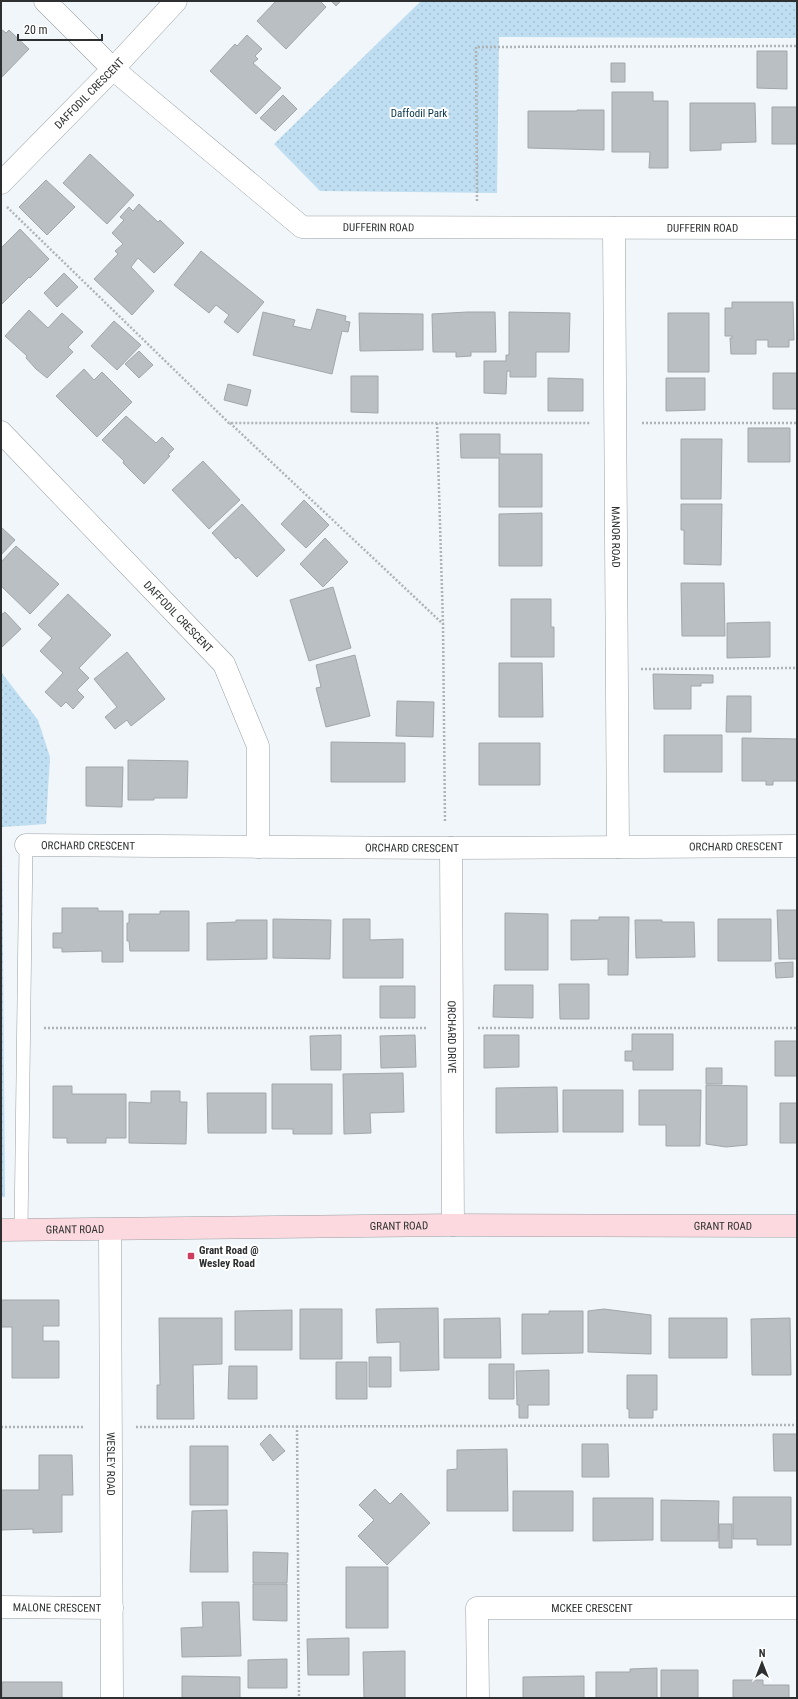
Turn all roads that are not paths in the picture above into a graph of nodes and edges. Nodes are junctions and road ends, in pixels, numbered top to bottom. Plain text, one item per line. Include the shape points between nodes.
1 (45, 1) edge
2 (176, 1) edge
3 (113, 69) junction
4 (1, 183) edge
5 (614, 228) junction
6 (797, 228) edge
7 (1, 432) edge
8 (26, 845) joint
9 (797, 846) edge
10 (258, 847) junction
11 (618, 847) junction
12 (448, 848) junction
13 (453, 1225) junction
14 (797, 1226) edge
15 (11, 1230) edge
16 (110, 1230) junction
17 (1, 1608) edge
18 (112, 1608) junction
19 (797, 1608) edge
20 (112, 1698) edge
21 (478, 1698) edge

1 - 3 street, DUFFERIN ROAD
2 - 3 street, DAFFODIL CRESCENT
3 - 4 street, DAFFODIL CRESCENT
3 - 5 street, DUFFERIN ROAD via 302,227
5 - 6 street, DUFFERIN ROAD
5 - 11 street, MANOR ROAD
7 - 10 street, DAFFODIL CRESCENT via 224,664 258,746
8 - 10 street, ORCHARD CRESCENT
8 - 15 lane via 24,1028
9 - 11 street, ORCHARD CRESCENT
10 - 12 street, ORCHARD CRESCENT
11 - 12 street, ORCHARD CRESCENT
12 - 13 street, ORCHARD DRIVE
13 - 14 street, GRANT ROAD
13 - 16 street, GRANT ROAD
15 - 16 street, GRANT ROAD
16 - 18 street, WESLEY ROAD
17 - 18 street, MALONE CRESCENT
18 - 20 street, WESLEY ROAD
19 - 21 street, MCKEE CRESCENT via 477,1608

